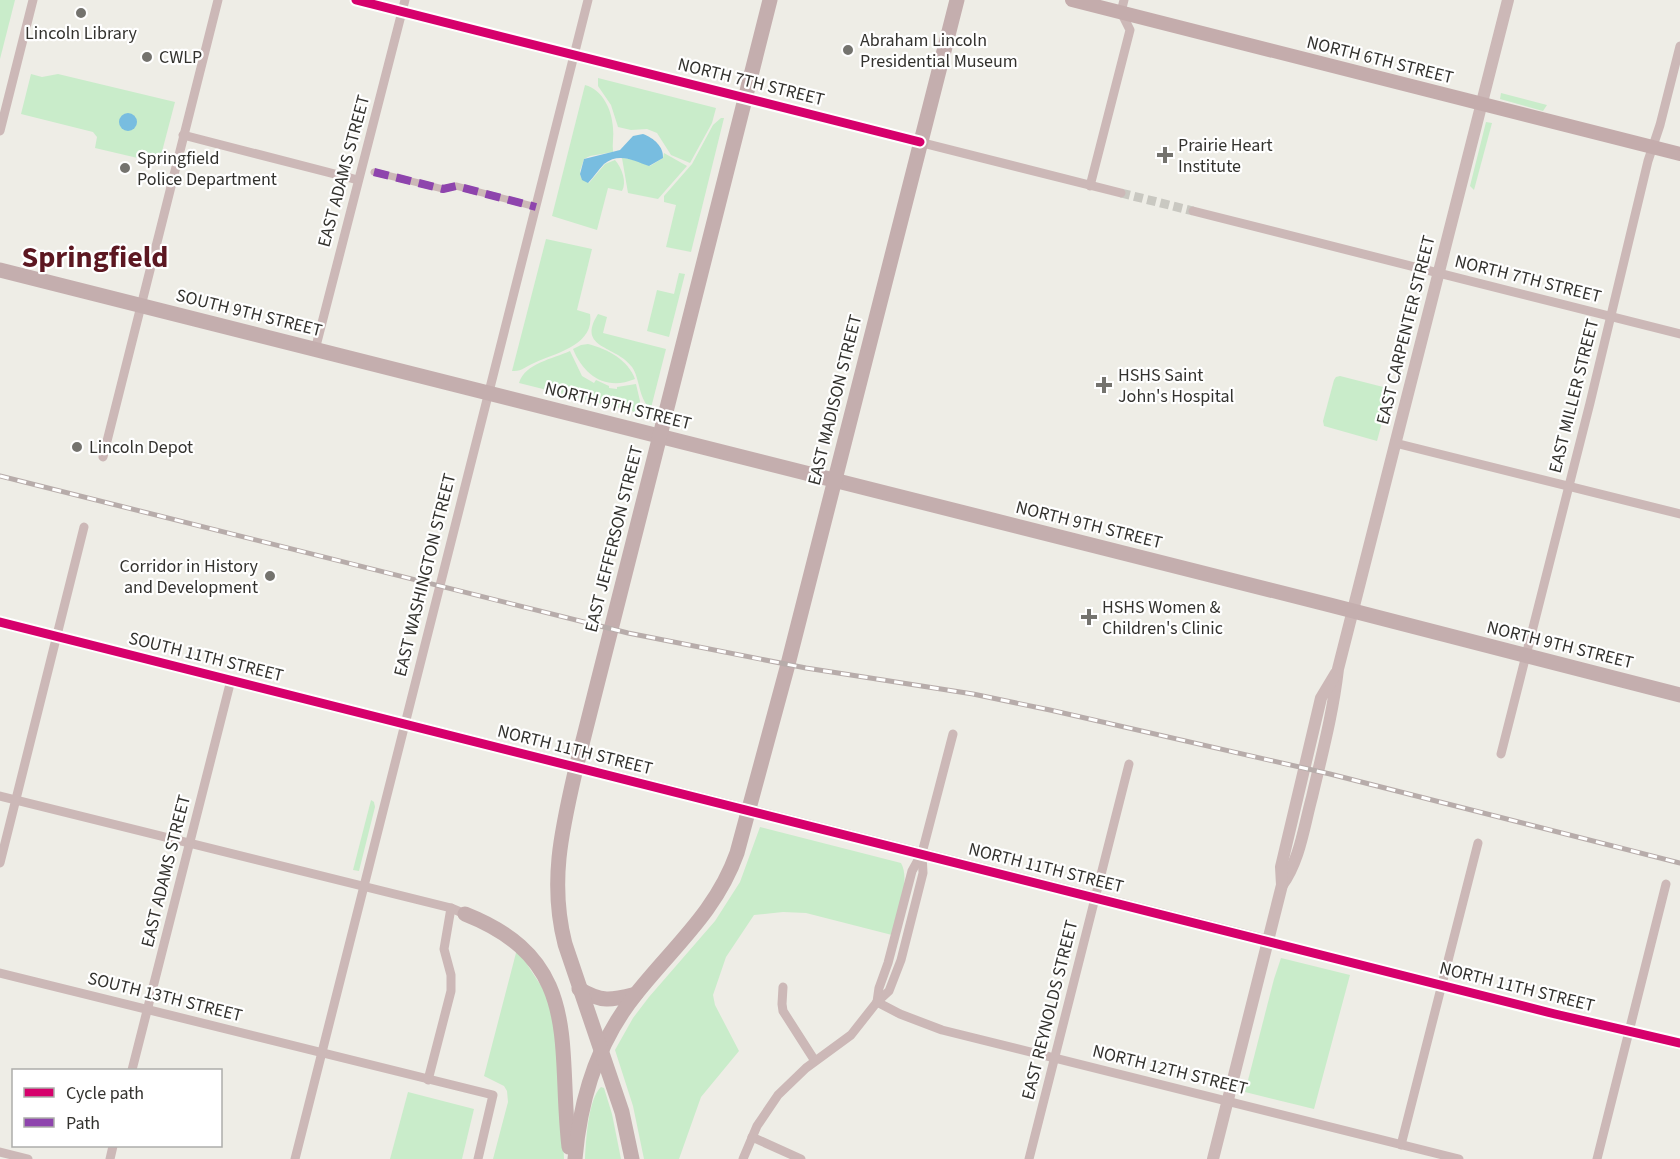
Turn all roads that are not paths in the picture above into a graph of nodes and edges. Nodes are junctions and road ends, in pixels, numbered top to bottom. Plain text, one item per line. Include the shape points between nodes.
1 (33, 0) edge
2 (218, 0) edge
3 (356, 0) edge
4 (405, 0) edge
5 (588, 0) edge
6 (770, 0) edge
7 (957, 0) edge
8 (1072, 0) edge
9 (1508, 0) edge
10 (1122, 6) edge
11 (402, 12) junction
12 (1680, 46) edge
13 (574, 55) junction
14 (745, 98) junction
15 (1481, 104) junction
16 (0, 131) edge
17 (183, 135) junction
18 (920, 142) junction
19 (1654, 147) junction
20 (1680, 154) edge
21 (374, 172) dead end
22 (358, 180) junction
23 (1090, 186) junction
24 (1121, 193) tunnel mouth
25 (536, 207) junction
26 (1193, 211) tunnel mouth
27 (0, 270) edge
28 (1439, 273) junction
29 (141, 306) junction
30 (1611, 317) junction
31 (1680, 334) edge
32 (315, 350) junction
33 (489, 394) junction
34 (660, 437) junction
35 (1395, 443) junction
36 (103, 457) dead end
37 (835, 481) junction
38 (1568, 486) junction
39 (1680, 514) edge
40 (84, 527) dead end
41 (1352, 611) junction
42 (0, 622) edge
43 (58, 637) junction
44 (1525, 656) junction
45 (231, 680) junction
46 (1680, 695) edge
47 (405, 723) junction
48 (953, 734) dead end
49 (1501, 754) dead end
50 (1129, 764) dead end
51 (576, 768) junction
52 (0, 796) edge
53 (16, 800) junction
54 (750, 810) junction
55 (1478, 843) dead end
56 (190, 844) junction
57 (922, 853) junction
58 (0, 863) edge
59 (1666, 884) dead end
60 (363, 888) junction
61 (1095, 897) junction
62 (458, 911) junction
63 (1268, 941) junction
64 (0, 972) edge
65 (1441, 984) junction
66 (783, 987) dead end
67 (579, 989) junction
68 (636, 994) junction
69 (877, 1002) junction
70 (148, 1009) junction
71 (1629, 1031) junction
72 (1680, 1043) edge
73 (602, 1052) junction
74 (322, 1053) junction
75 (1054, 1058) junction
76 (815, 1061) junction
77 (133, 1069) edge
78 (428, 1080) junction
79 (1227, 1102) junction
80 (752, 1137) junction
81 (1401, 1145) junction
82 (0, 1152) edge
83 (28, 1159) edge
84 (295, 1159) edge
85 (478, 1159) edge
86 (573, 1159) edge
87 (632, 1159) edge
88 (743, 1159) edge
89 (801, 1159) edge
90 (1029, 1159) edge
91 (1213, 1159) edge
92 (1459, 1159) edge
93 (1597, 1159) edge

1 - 16 street
2 - 17 street
3 - 11 street, NORTH 7TH STREET
4 - 11 street, EAST ADAMS STREET
5 - 13 street, EAST WASHINGTON STREET
6 - 14 main road, EAST JEFFERSON STREET
7 - 18 main road, EAST MADISON STREET
8 - 10 main road, NORTH 6TH STREET
9 - 15 street, EAST CARPENTER STREET
10 - 15 main road, NORTH 6TH STREET
10 - 23 street via 1130,30
11 - 13 street, NORTH 7TH STREET
11 - 22 street, EAST ADAMS STREET
12 - 19 street, EAST MILLER STREET
13 - 14 street, NORTH 7TH STREET
13 - 25 street, EAST WASHINGTON STREET
14 - 18 street, NORTH 7TH STREET
14 - 34 main road, EAST JEFFERSON STREET
15 - 19 main road, NORTH 6TH STREET
15 - 28 street, EAST CARPENTER STREET
17 - 22 street
17 - 29 street
18 - 23 street, NORTH 7TH STREET
18 - 37 main road, EAST MADISON STREET
19 - 20 main road, NORTH 6TH STREET
19 - 30 street, EAST MILLER STREET
21 - 25 street via 443,189 456,186
22 - 32 street, EAST ADAMS STREET
23 - 24 street, NORTH 7TH STREET
25 - 33 street, EAST WASHINGTON STREET
26 - 28 street, NORTH 7TH STREET
27 - 29 main road, SOUTH 9TH STREET
28 - 30 street, NORTH 7TH STREET
28 - 35 street, EAST CARPENTER STREET
29 - 32 main road, SOUTH 9TH STREET
29 - 36 street
30 - 31 street, NORTH 7TH STREET
30 - 38 street, EAST MILLER STREET
32 - 33 main road, SOUTH 9TH STREET
33 - 34 main road, NORTH 9TH STREET
33 - 47 street, EAST WASHINGTON STREET
34 - 37 main road, NORTH 9TH STREET
34 - 51 main road, EAST JEFFERSON STREET
35 - 38 street
35 - 41 street, EAST CARPENTER STREET
37 - 41 main road, NORTH 9TH STREET
37 - 54 main road, EAST MADISON STREET
38 - 39 street
38 - 44 street, EAST MILLER STREET
40 - 43 street
41 - 44 main road, NORTH 9TH STREET
41 - 63 street, EAST CARPENTER STREET via 1338,669 1321,698 1281,867 1282,885
42 - 43 street, SOUTH 11TH STREET
43 - 45 street, SOUTH 11TH STREET
43 - 53 street
44 - 46 main road, NORTH 9TH STREET
44 - 49 street, EAST MILLER STREET
45 - 47 street, SOUTH 11TH STREET
45 - 56 street, EAST ADAMS STREET
47 - 51 street, NORTH 11TH STREET
47 - 60 street, EAST WASHINGTON STREET
48 - 57 street
50 - 61 street, EAST REYNOLDS STREET
51 - 54 street, NORTH 11TH STREET
51 - 67 main road, EAST JEFFERSON STREET via 556,877 560,924
52 - 53 street
53 - 56 street
53 - 58 street
54 - 57 street, NORTH 11TH STREET
54 - 68 main road, EAST MADISON STREET via 720,892 703,918
55 - 65 street
56 - 60 street
56 - 70 street, EAST ADAMS STREET
57 - 61 street, NORTH 11TH STREET
57 - 69 street via 912,871
59 - 71 street
60 - 62 street
60 - 74 street, EAST WASHINGTON STREET
61 - 63 street, NORTH 11TH STREET
61 - 75 street, EAST REYNOLDS STREET
62 - 78 street via 444,949 451,991
62 - 86 main road via 494,926 517,943 541,970 551,989 563,1032 566,1122
63 - 65 street, NORTH 11TH STREET
63 - 79 street, EAST CARPENTER STREET
64 - 70 street, SOUTH 13TH STREET
65 - 71 street, NORTH 11TH STREET
65 - 81 street
66 - 76 street via 783,1011
67 - 68 main road via 604,1000
67 - 73 main road, EAST JEFFERSON STREET
68 - 73 main road, EAST MADISON STREET via 613,1027
69 - 75 street, NORTH 12TH STREET via 942,1030
69 - 76 street via 851,1035
70 - 74 street, SOUTH 13TH STREET
70 - 77 street, EAST ADAMS STREET
71 - 72 street, NORTH 11TH STREET
71 - 93 street
73 - 86 main road, EAST MADISON STREET via 582,1105
73 - 87 main road, EAST JEFFERSON STREET via 622,1112
74 - 78 street, SOUTH 13TH STREET
74 - 84 street, EAST WASHINGTON STREET
75 - 79 street, NORTH 12TH STREET
75 - 90 street, EAST REYNOLDS STREET
76 - 80 street via 778,1095
78 - 85 street, SOUTH 13TH STREET via 493,1095
79 - 81 street, NORTH 12TH STREET
79 - 91 street, EAST CARPENTER STREET
80 - 88 street
80 - 89 street
81 - 92 street, NORTH 12TH STREET
82 - 83 street

